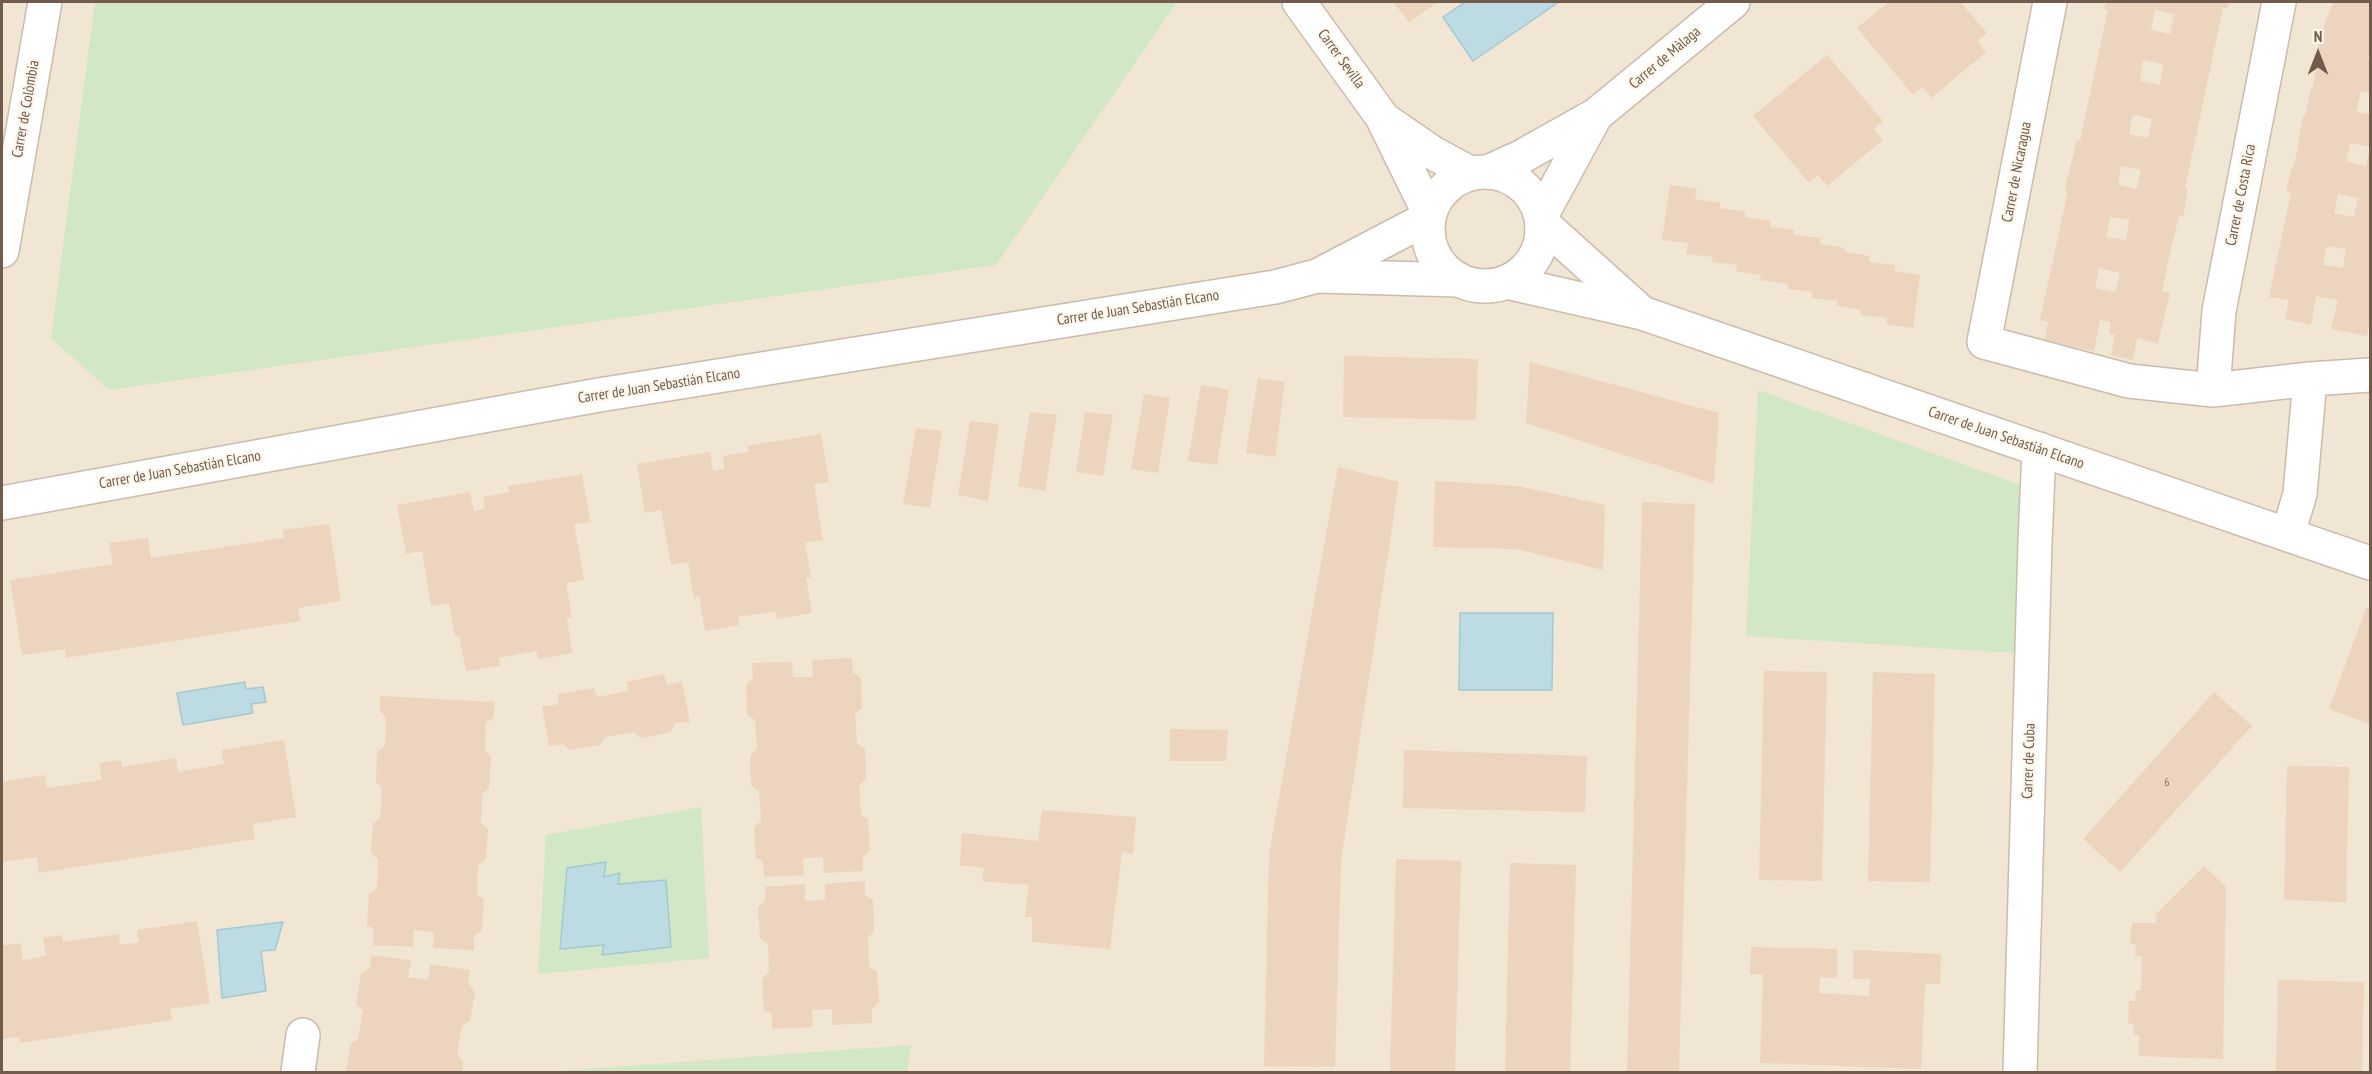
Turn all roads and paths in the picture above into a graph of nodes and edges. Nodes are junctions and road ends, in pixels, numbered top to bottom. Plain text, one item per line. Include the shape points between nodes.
1 (45, 2) edge
2 (1299, 2) edge
3 (1733, 2) edge
4 (2050, 2) edge
5 (2279, 2) edge
6 (1596, 115) junction
7 (1382, 117) junction
8 (1479, 172) junction
9 (1429, 216) junction
10 (1541, 219) junction
11 (2, 251) edge
12 (1317, 276) junction
13 (1458, 280) junction
14 (1506, 282) junction
15 (1642, 313) junction
16 (2370, 375) edge
17 (2310, 380) junction
18 (2212, 390) junction
19 (2039, 449) junction
20 (2, 502) edge
21 (2288, 534) junction
22 (2370, 563) edge
23 (303, 1035) dead end
24 (298, 1072) edge
25 (2020, 1072) edge

1 - 11 street, Carrer de Colòmbia
2 - 7 street, Carrer Sevilla
3 - 6 street, Carrer de Màlaga
4 - 18 street, Carrer de Nicaragua via 1984,342 2129,381
5 - 18 street, Carrer de Costa Rica via 2219,311
6 - 8 street, Carrer de Màlaga via 1521,157
6 - 10 street, Carrer de Màlaga
7 - 8 street, Carrer Sevilla via 1433,153
7 - 9 street, Carrer Sevilla
8 - 9 street via 1456,179 1444,188
8 - 10 street via 1506,175 1522,185 1534,199
9 - 12 street, Carrer de Juan Sebastián Elcano
9 - 13 street via 1428,236 1433,254 1443,269
10 - 14 street via 1541,242 1534,259 1522,273
10 - 15 street, Carrer de Juan Sebastián Elcano
12 - 13 street, Carrer de Juan Sebastián Elcano
12 - 20 street, Carrer de Juan Sebastián Elcano via 1263,288 599,395
13 - 14 street via 1481,285
14 - 15 street, Carrer de Juan Sebastián Elcano
15 - 19 street, Carrer de Juan Sebastián Elcano
16 - 17 street
17 - 18 street
17 - 21 street via 2300,494
19 - 21 street, Carrer de Juan Sebastián Elcano
19 - 25 street, Carrer de Cuba
21 - 22 street, Carrer de Juan Sebastián Elcano
23 - 24 street

